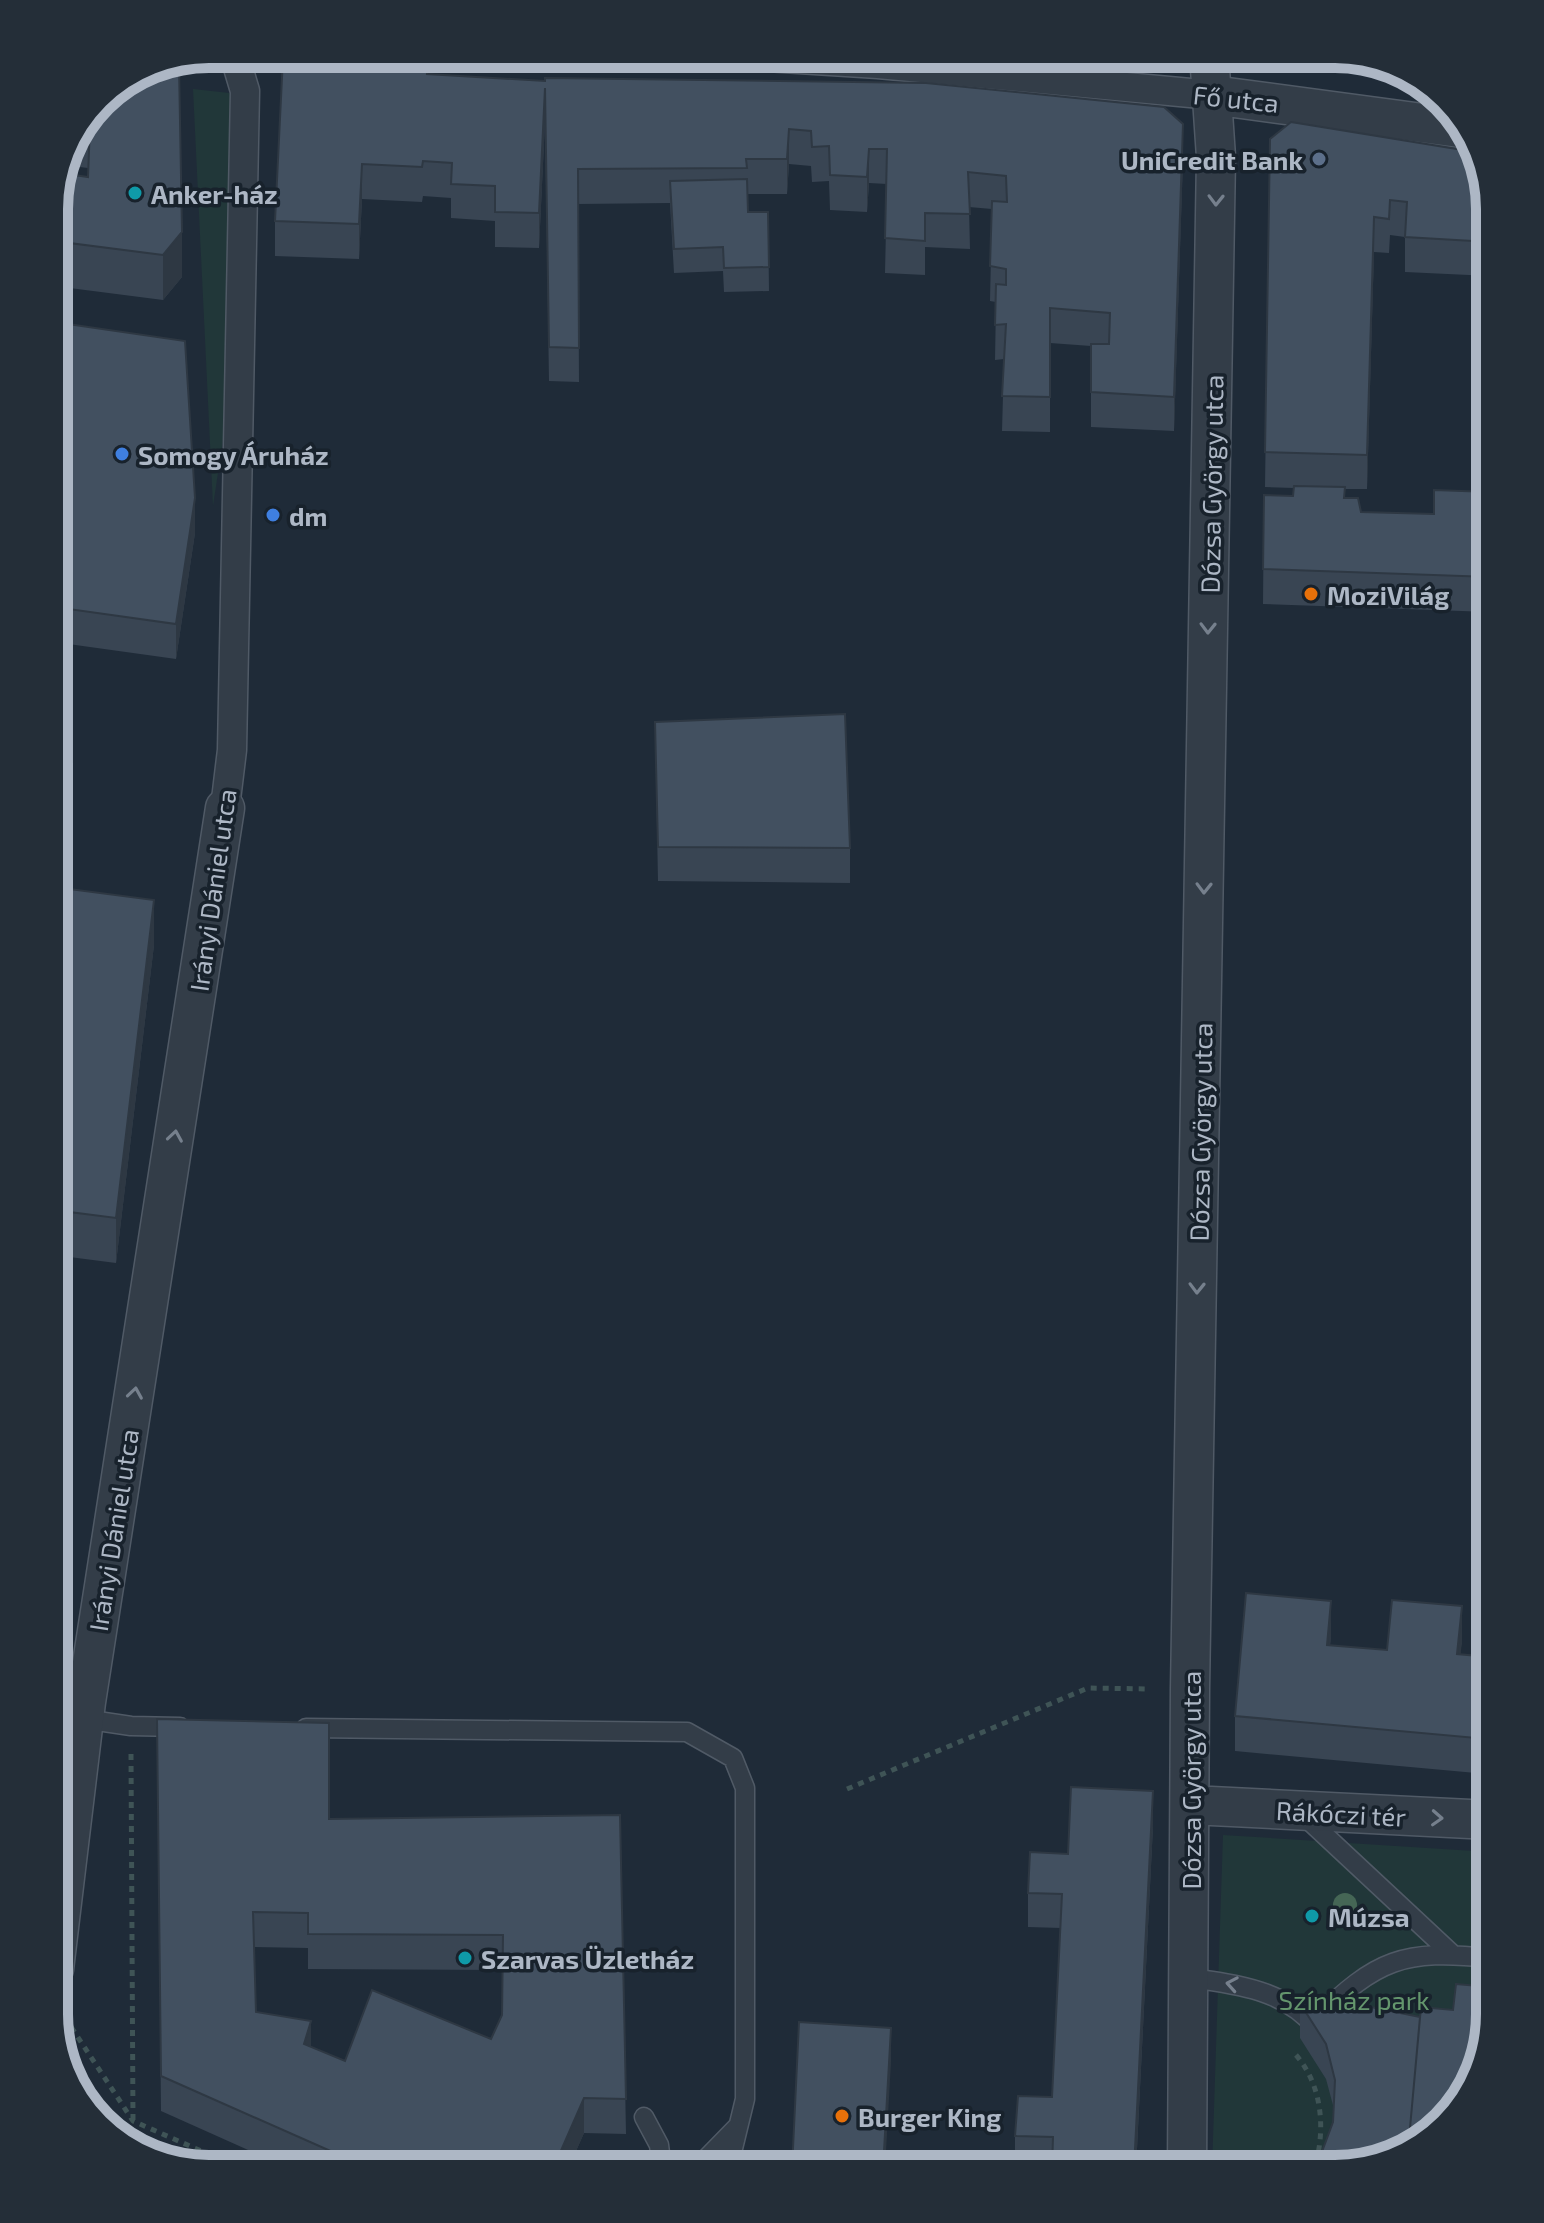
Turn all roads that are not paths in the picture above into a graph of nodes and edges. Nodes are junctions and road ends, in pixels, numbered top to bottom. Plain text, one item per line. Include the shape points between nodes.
1 (238, 68) edge
2 (921, 68) edge
3 (1210, 68) edge
4 (1212, 95) junction
5 (1449, 127) edge
6 (225, 808) joint
7 (69, 1717) edge
8 (195, 1727) edge
9 (290, 1728) edge
10 (1191, 1805) junction
11 (1298, 1810) junction
12 (1476, 1819) edge
13 (1452, 1954) junction
14 (1476, 1957) edge
15 (1190, 1978) junction
16 (1312, 2023) junction
17 (1331, 2047) edge
18 (644, 2117) dead end
19 (742, 2122) junction
20 (660, 2155) edge
21 (714, 2155) edge
22 (732, 2155) edge
23 (1187, 2155) edge

1 - 6 street, Irányi Dániel utca via 245,91 232,750
2 - 4 street, Fő utca
3 - 4 street, Dózsa György utca
4 - 5 street, Fő utca
4 -> 10 street, Dózsa György utca via 1216,189
7 -> 6 street, Irányi Dániel utca
7 - 8 lane via 131,1726
9 - 19 lane via 687,1732 733,1758 745,1788 748,1833
10 - 11 street, Rákóczi tér
10 - 15 street, Dózsa György utca
11 -> 12 street, Rákóczi tér
11 - 13 lane
13 - 14 lane
13 - 16 lane via 1397,1958 1350,1986
16 -> 15 lane via 1261,1990
15 - 23 street, Dózsa György utca
16 - 17 lane
18 - 20 lane
19 - 21 lane
19 - 22 lane

